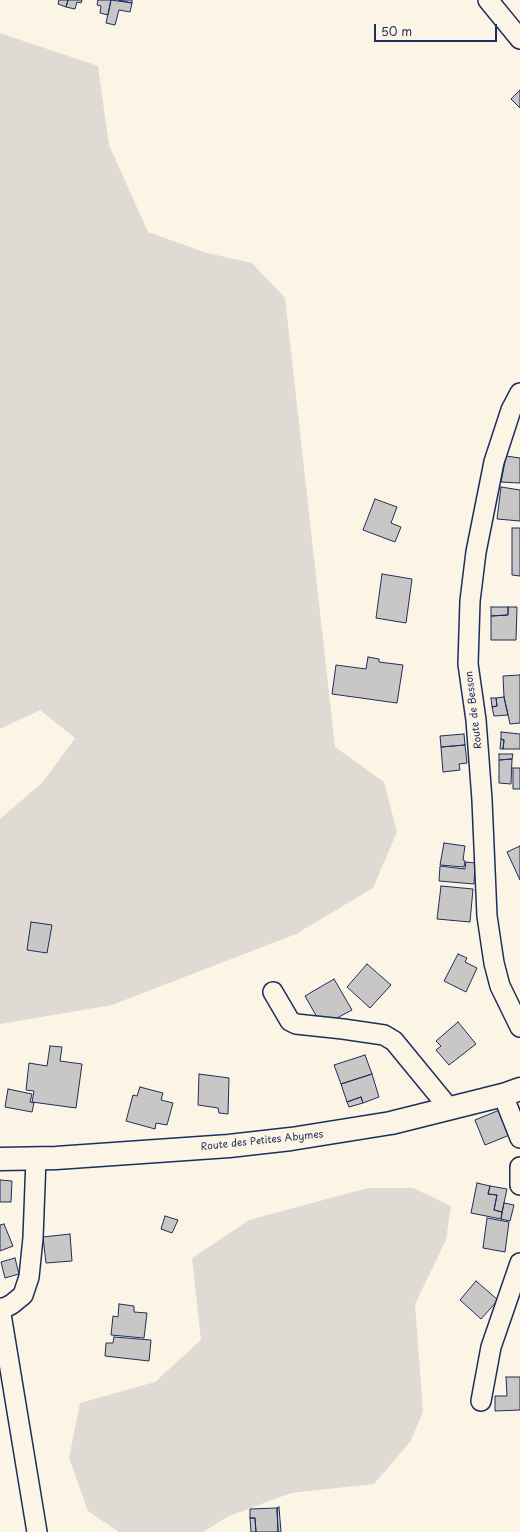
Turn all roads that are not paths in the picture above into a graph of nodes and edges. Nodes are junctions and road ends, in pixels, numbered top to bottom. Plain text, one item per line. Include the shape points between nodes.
1 (488, 0) edge
2 (520, 39) edge
3 (520, 393) edge
4 (273, 992) dead end
5 (520, 1027) edge
6 (512, 1092) edge
7 (449, 1108) junction
8 (520, 1138) edge
9 (0, 1159) edge
10 (36, 1159) junction
11 (520, 1167) edge
12 (520, 1185) edge
13 (520, 1263) edge
14 (0, 1309) edge
15 (481, 1401) dead end
16 (38, 1532) edge

1 - 2 street
3 - 5 street, Route de Besson via 511,410 494,462 476,552 470,601 468,664 482,793 487,916 500,986
4 - 7 street via 290,1021 296,1024 384,1035 394,1041
6 - 7 main road, Route des Petites Abymes
6 - 8 street
7 - 10 main road, Route des Petites Abymes via 391,1123 291,1139
9 - 10 main road, Route des Petites Abymes
10 - 14 street via 29,1277 23,1295
11 - 12 street
13 - 15 street via 491,1347
14 - 16 street

